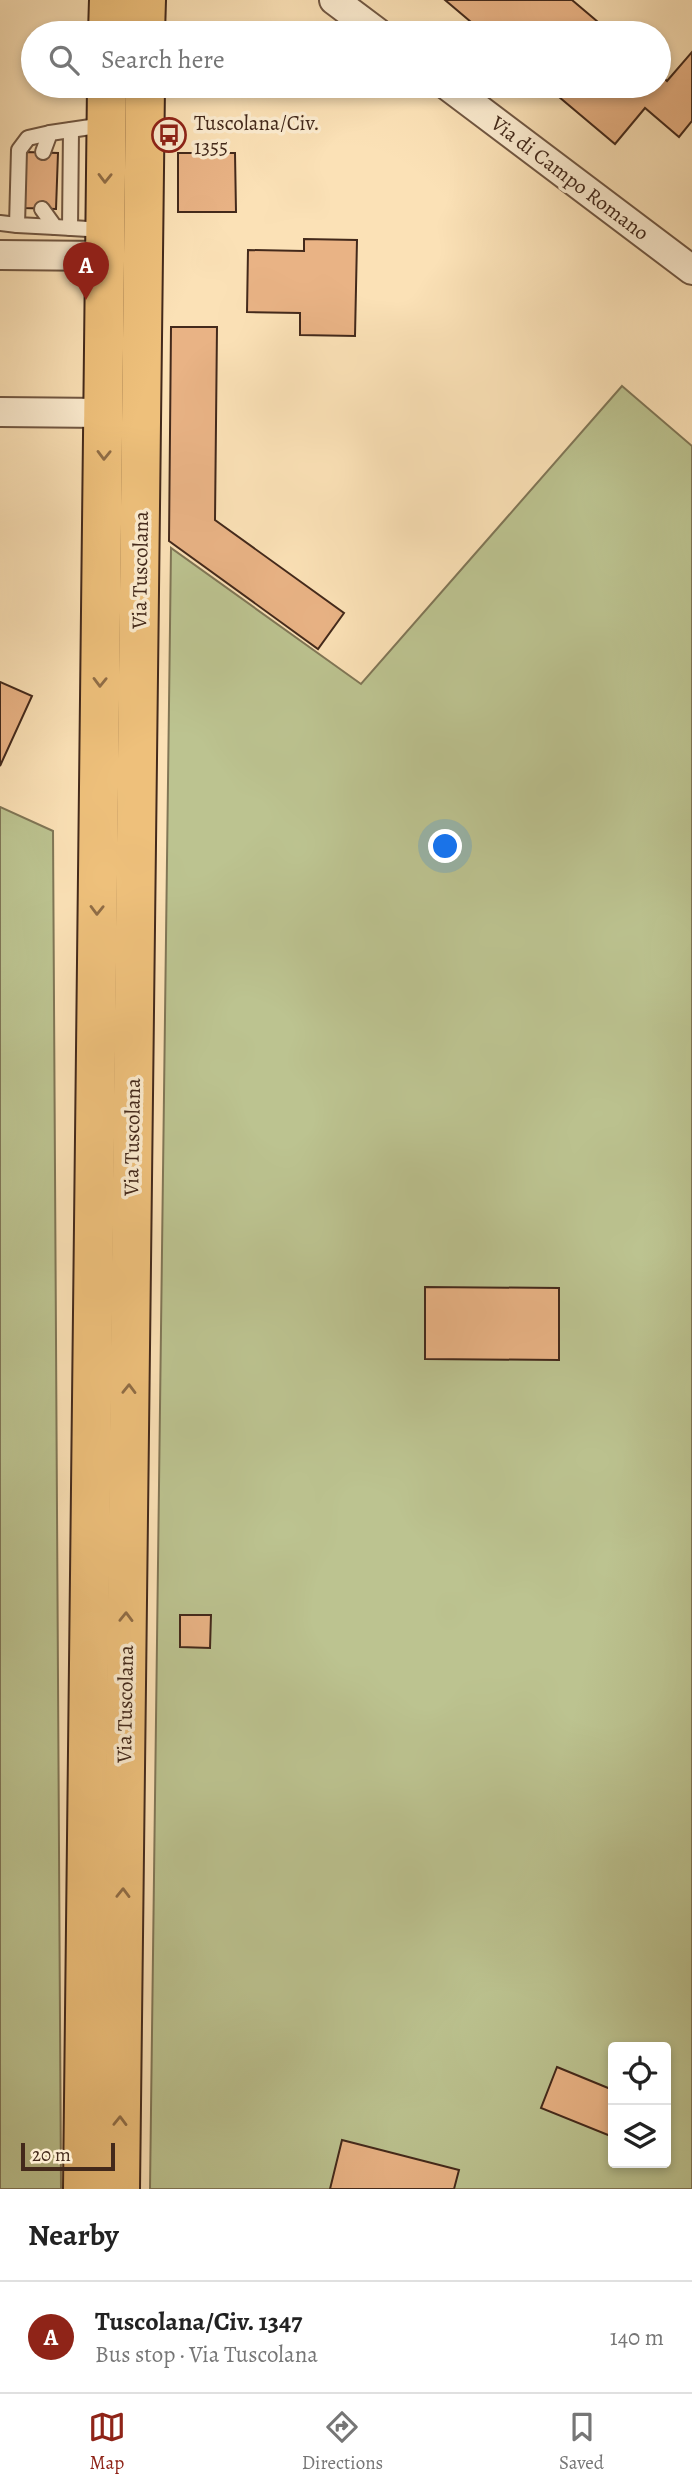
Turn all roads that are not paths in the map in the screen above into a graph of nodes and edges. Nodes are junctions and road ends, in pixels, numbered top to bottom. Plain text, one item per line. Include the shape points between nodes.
1 (109, 0) edge
2 (146, 0) edge
3 (334, 0) edge
4 (108, 21) edge
5 (145, 21) edge
6 (362, 21) edge
7 (102, 98) edge
8 (145, 98) edge
9 (464, 98) edge
10 (89, 127) junction
11 (50, 133) junction
12 (43, 152) dead end
13 (42, 209) dead end
14 (0, 223) edge
15 (17, 225) junction
16 (55, 227) junction
17 (93, 238) junction
18 (0, 255) edge
19 (692, 270) edge
20 (0, 412) edge
21 (104, 413) junction
22 (83, 2189) edge
23 (120, 2189) edge

1 - 4 main road
2 - 5 main road
3 - 6 street
7 - 10 main road, Via Tuscolana
23 -> 8 main road, Via Tuscolana
9 - 19 street, Via di Campo Romano
10 - 11 lane
10 - 17 main road, Via Tuscolana
11 - 12 lane
11 - 15 lane via 28,138 19,150
13 - 16 lane
14 - 15 lane
15 - 16 lane
16 - 17 lane
17 - 18 street
17 - 21 main road, Via Tuscolana
20 - 21 street
21 -> 22 main road, Via Tuscolana

